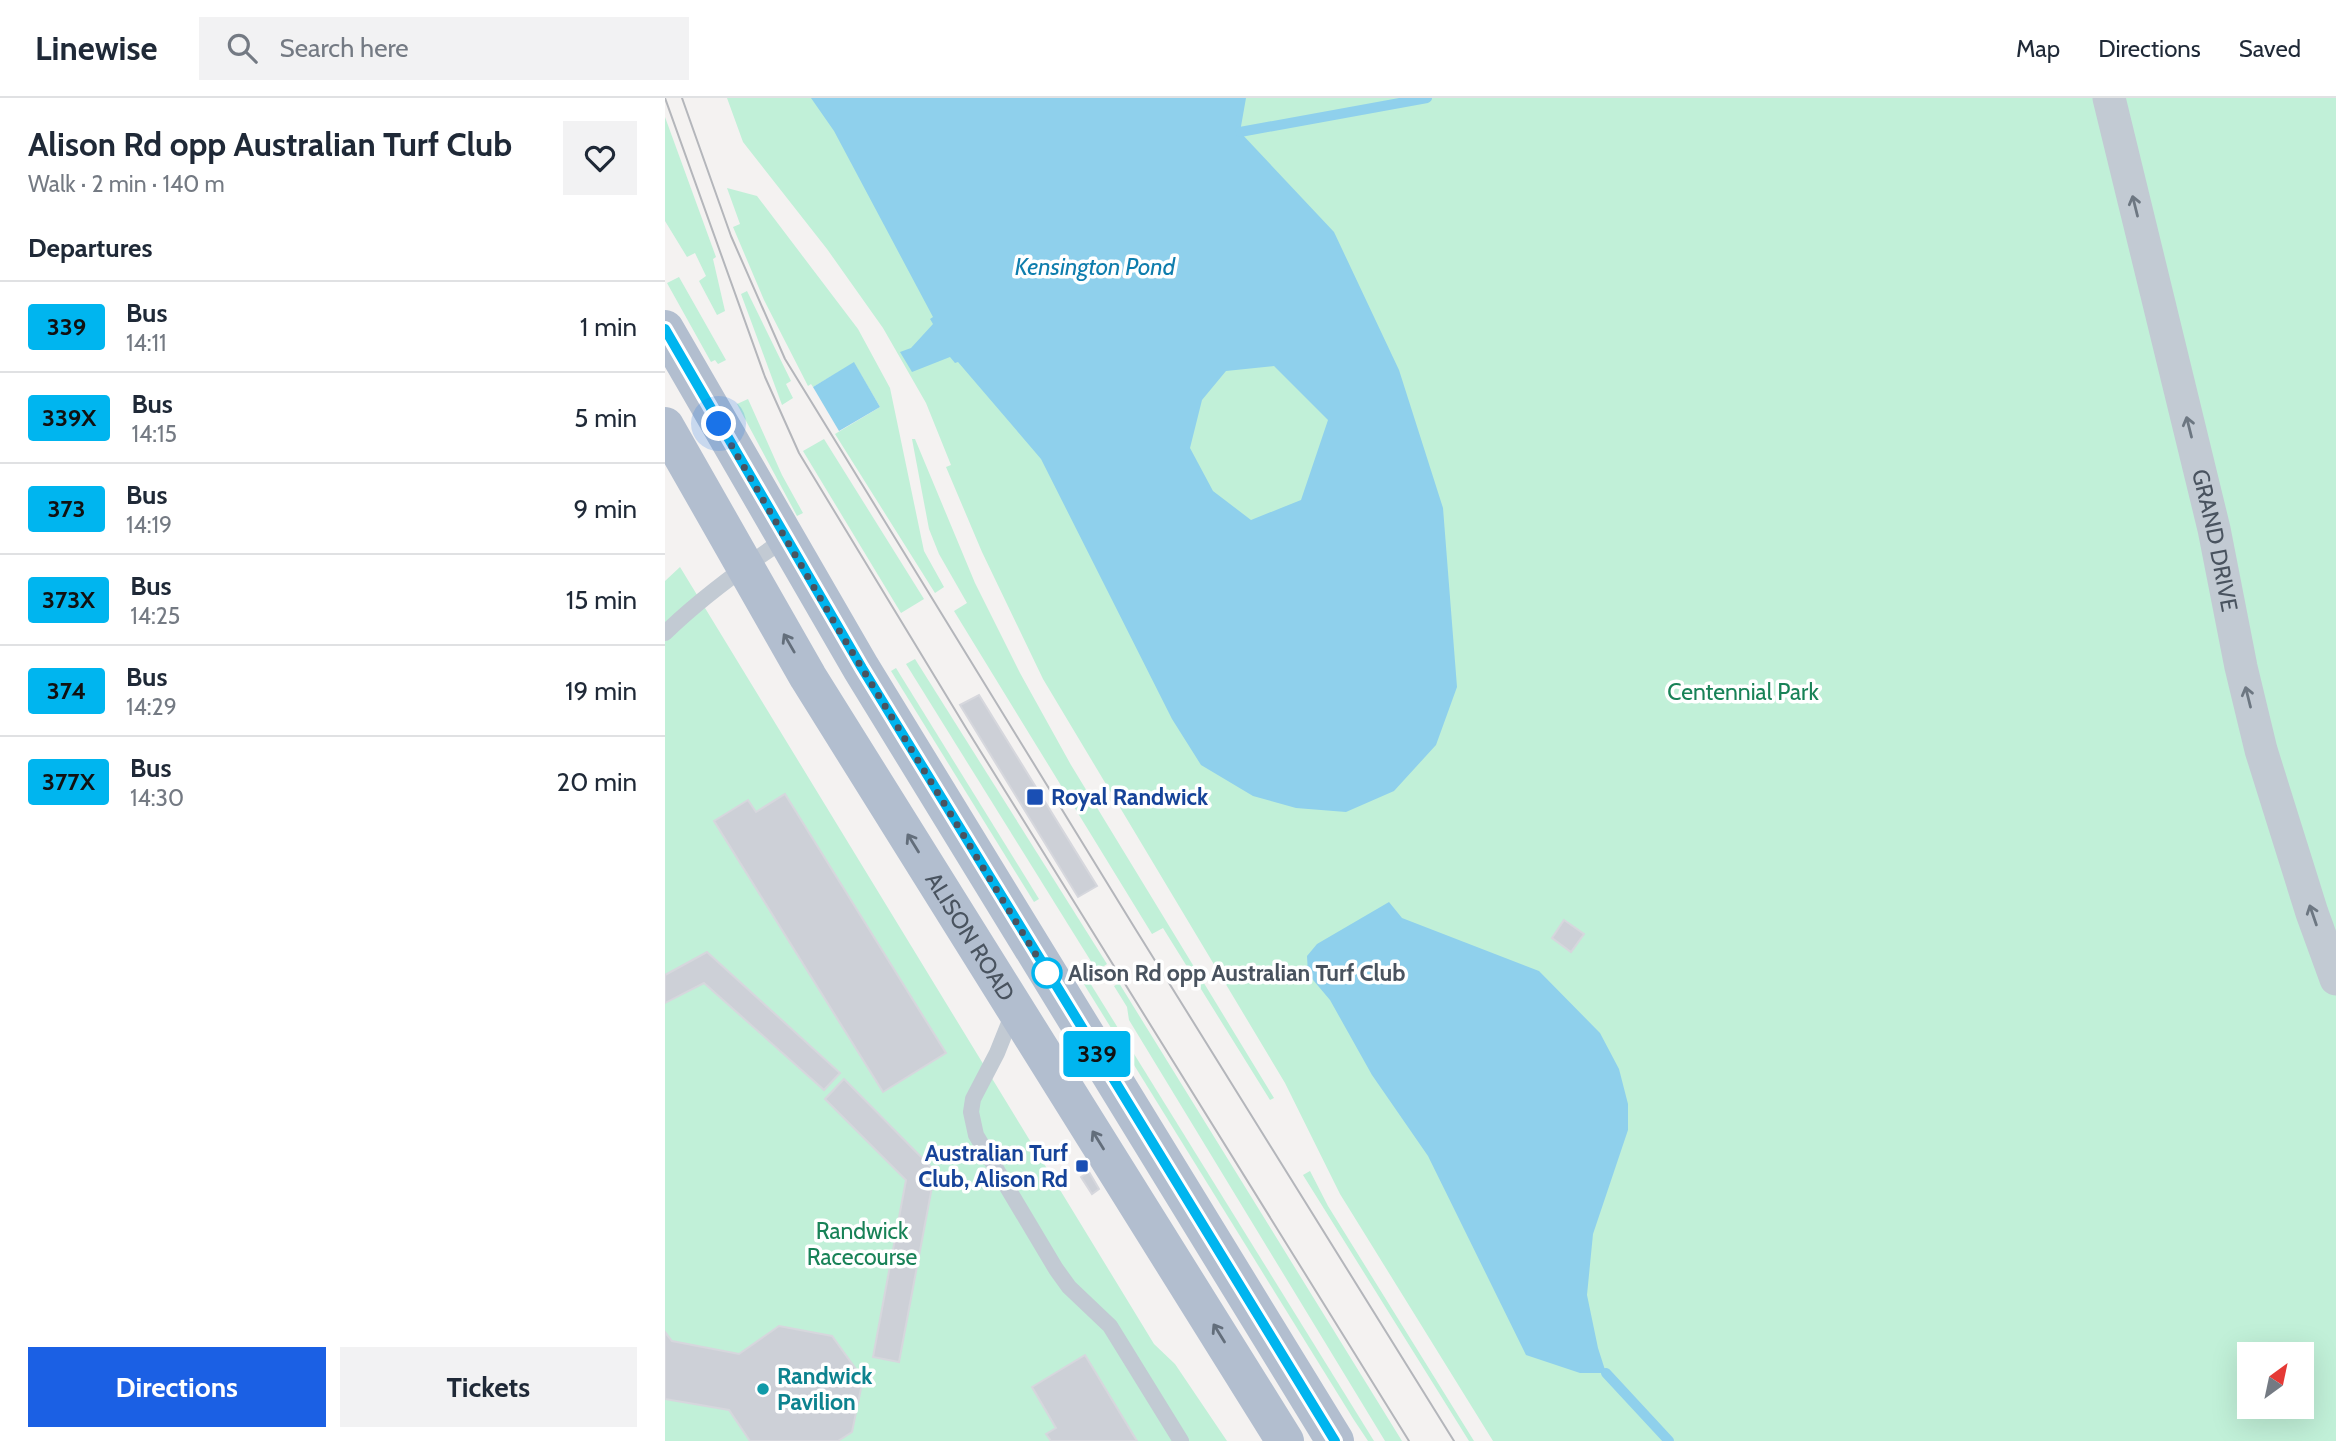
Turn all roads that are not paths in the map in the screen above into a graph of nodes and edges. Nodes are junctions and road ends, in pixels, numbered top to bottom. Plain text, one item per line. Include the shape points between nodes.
1 (2109, 98) edge
2 (665, 329) edge
3 (665, 426) edge
4 (785, 539) junction
5 (745, 566) junction
6 (665, 633) edge
7 (2336, 979) edge
8 (1015, 1007) junction
9 (1181, 1441) edge
10 (1285, 1441) edge
11 (1335, 1441) edge

7 -> 1 street, GRAND DRIVE via 2261,750 2214,529
2 - 4 main road, ALISON ROAD
3 - 5 main road, ALISON ROAD
4 - 5 lane
4 - 11 main road, ALISON ROAD
5 - 6 lane
8 -> 5 main road, ALISON ROAD via 808,677
8 - 9 lane via 973,1099 976,1135 1056,1269 1110,1326
10 -> 8 main road, ALISON ROAD

